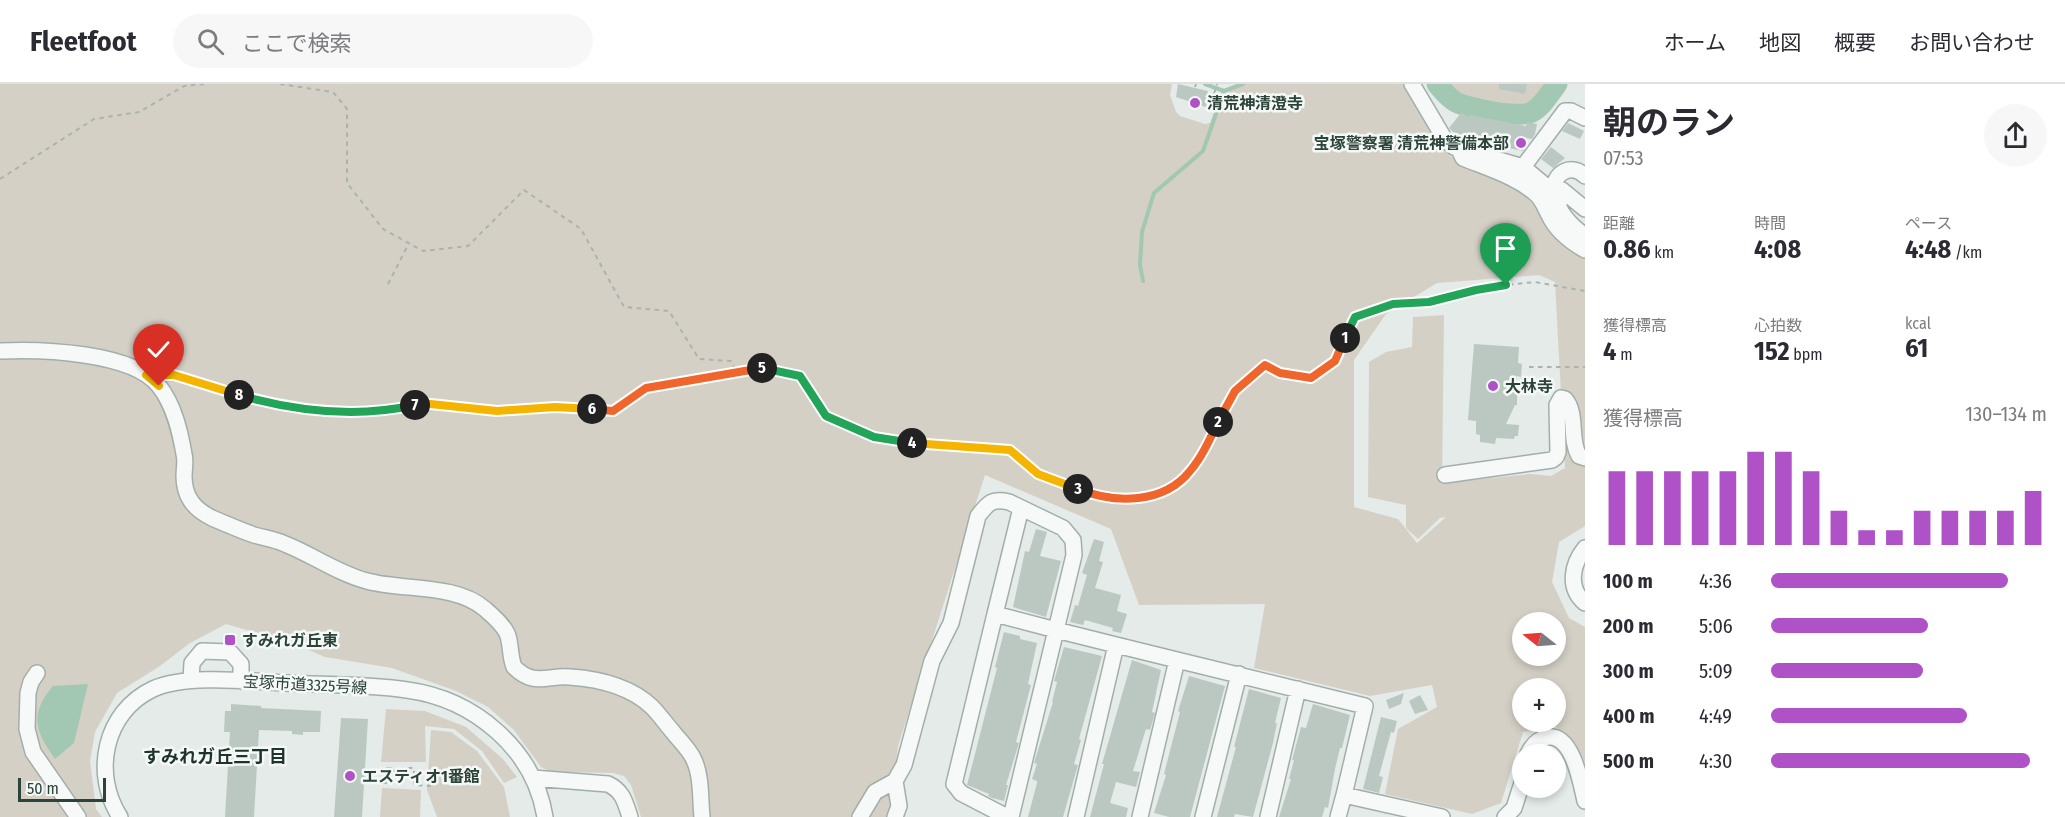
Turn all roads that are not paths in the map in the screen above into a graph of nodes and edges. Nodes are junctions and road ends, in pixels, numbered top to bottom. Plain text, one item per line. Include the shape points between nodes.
1 (1412, 84) edge
2 (1585, 118) edge
3 (1459, 149) junction
4 (1523, 167) junction
5 (1585, 176) edge
6 (1554, 193) junction
7 (1560, 208) junction
8 (1585, 209) edge
9 (1585, 236) edge
10 (1585, 250) edge
11 (0, 351) edge
12 (1585, 458) edge
13 (1445, 475) dead end
14 (1021, 508) junction
15 (1585, 548) edge
16 (1585, 603) edge
17 (994, 614) junction
18 (1056, 630) junction
19 (1116, 645) junction
20 (1177, 660) junction
21 (37, 673) dead end
22 (1239, 674) junction
23 (191, 680) junction
24 (241, 681) junction
25 (1298, 689) junction
26 (1535, 744) edge
27 (1564, 744) edge
28 (1566, 747) edge
29 (533, 778) junction
30 (895, 782) junction
31 (1344, 795) junction
32 (1517, 798) edge
33 (1585, 801) edge
34 (78, 817) edge
35 (120, 817) edge
36 (545, 817) edge
37 (630, 817) edge
38 (702, 817) edge
39 (860, 817) edge
40 (895, 817) edge
41 (1009, 817) edge
42 (1076, 817) edge
43 (1140, 817) edge
44 (1203, 817) edge
45 (1268, 817) edge
46 (1338, 817) edge
47 (1442, 817) edge
48 (1505, 817) edge

1 - 3 street via 1444,138
2 - 4 street via 1566,111
3 - 4 street
3 - 10 street via 1463,158 1520,183 1537,195 1557,228
4 - 6 street
5 - 6 street via 1576,169 1560,173
6 - 7 street
7 - 8 street via 1563,190
7 - 9 street
11 - 38 street via 40,351 104,359 146,375 159,386 178,422 185,454 186,496 196,507 239,530 286,544 341,573 472,600 506,632 514,667 531,679 569,677 595,681 627,690 641,699 693,758 699,777
12 - 13 street via 1575,450 1571,409 1561,399 1557,405 1558,452 1552,460
14 - 17 street
14 - 18 street via 1063,528 1073,540 1074,555
14 - 30 street via 1000,500 988,503 978,516 951,623 932,661 904,765
15 - 16 street via 1573,568 1575,591
17 - 18 street
17 - 41 street via 954,784 961,793
18 - 19 street
18 - 41 street
19 - 20 street
19 - 42 street
20 - 22 street
20 - 43 street
21 - 34 street via 28,693 27,729 33,752
22 - 25 street
22 - 44 street
23 - 24 street, 宝塚市道3325号線
23 - 24 street via 192,663 202,651 230,652 241,664
23 - 35 street, 宝塚市道3325号線 via 154,688 133,703 114,725 106,748 106,778 112,804
24 - 29 street, 宝塚市道3325号線 via 408,690 434,696 458,705 493,727 519,755
25 - 31 street via 1365,706
25 - 45 street
26 - 27 street via 1551,737
28 - 33 street
29 - 36 street, 宝塚市道3325号線
29 - 37 street via 608,784 624,798
30 - 39 street via 875,792
30 - 40 street via 900,806
31 - 46 street
31 - 47 street
32 - 48 street

